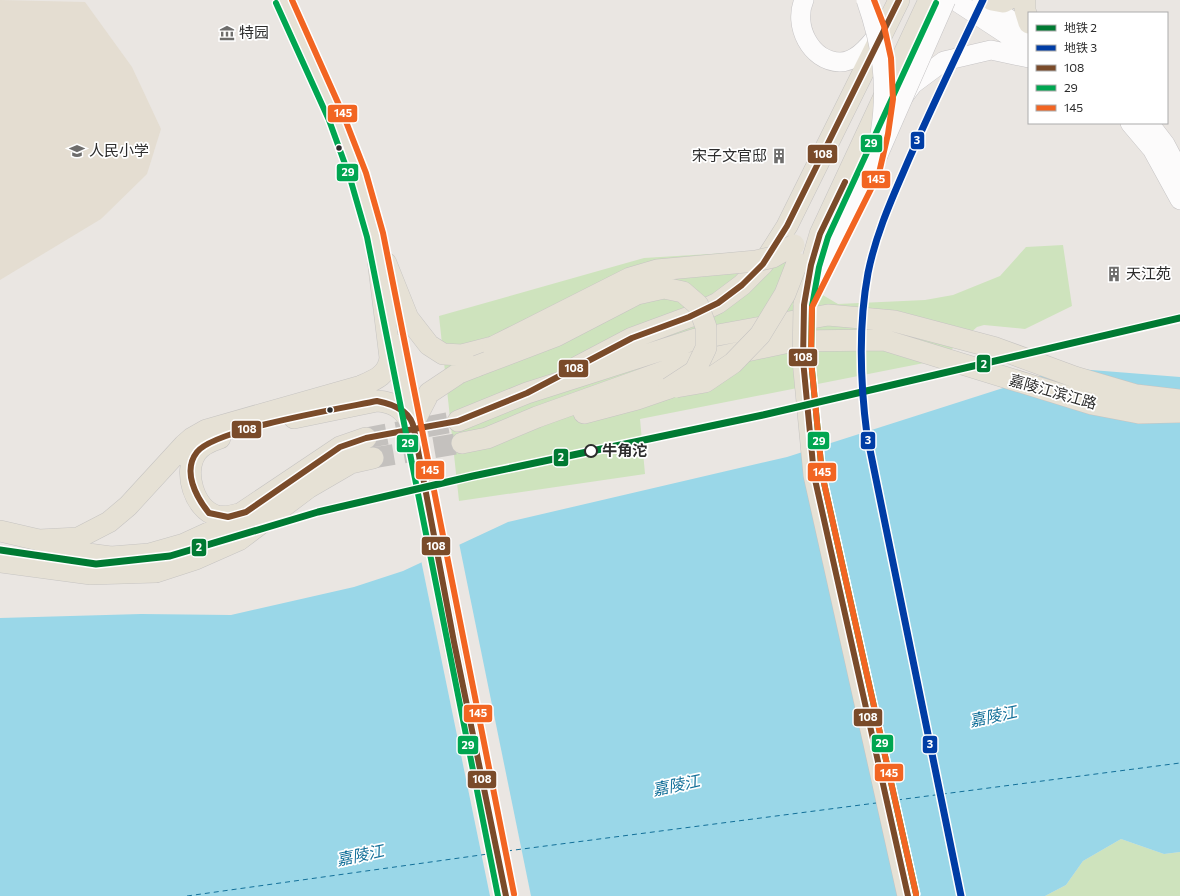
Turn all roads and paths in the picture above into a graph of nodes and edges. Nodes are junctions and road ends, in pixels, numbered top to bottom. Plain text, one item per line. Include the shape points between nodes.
1 (283, 0) edge
2 (804, 0) edge
3 (866, 0) edge
4 (929, 0) edge
5 (982, 0) edge
6 (992, 0) edge
7 (1007, 0) edge
8 (1025, 0) edge
9 (953, 1) edge
10 (894, 9) edge
11 (1028, 19) edge
12 (1028, 32) edge
13 (1028, 48) edge
14 (1028, 58) edge
15 (1131, 124) edge
16 (1150, 124) edge
17 (863, 164) junction
18 (1180, 172) edge
19 (1180, 200) edge
20 (816, 232) junction
21 (375, 235) junction
22 (795, 254) junction
23 (804, 305) junction
24 (669, 388) junction
25 (527, 393) junction
26 (1180, 400) edge
27 (1180, 412) edge
28 (411, 415) junction
29 (458, 421) tunnel mouth
30 (366, 438) tunnel mouth
31 (487, 438) junction
32 (462, 442) tunnel mouth
33 (373, 458) tunnel mouth
34 (246, 512) junction
35 (0, 531) edge
36 (40, 540) junction
37 (2, 562) edge
38 (506, 896) edge
39 (908, 896) edge

1 - 21 main road via 336,117 358,175
2 - 10 main road via 800,15 801,28 806,40 815,51 828,60 840,62 852,59 872,42
3 - 17 main road, bridge via 883,60 885,99 880,133
4 - 17 main road
5 - 12 main road
6 - 7 main road
8 - 11 main road
9 - 13 main road
9 - 17 main road, bridge
10 - 25 main road via 787,226 763,264 742,285 718,303 689,317 632,338
14 - 17 main road via 991,50 944,61 913,84
15 - 19 main road via 1152,149
16 - 18 main road via 1165,144
17 - 20 main road
17 - 23 main road
20 - 22 main road
20 - 23 main road
21 - 22 main road, bridge via 408,318 429,345 443,354 462,355 492,347 630,278 657,270 756,261
21 - 28 main road
21 - 36 main road via 390,358 389,366 379,378 361,386 214,426 198,433 128,506 109,522 78,538
22 - 24 main road, bridge via 785,294 760,335 733,363 705,382
23 - 39 main road, bridge via 803,360 814,475
24 - 28 main road, bridge via 695,371 706,348 706,327 698,305 683,292 664,288 637,294 556,336 459,373 429,393
24 - 31 main road via 637,399
25 - 26 main road, 嘉陵江滨江路 via 696,339 828,315 894,321 996,348 1075,378 1136,395
25 - 29 main road
27 - 31 main road, 嘉陵江滨江路 via 1139,413 1092,404 884,340 794,341 685,364 537,417
28 - 34 main road via 386,402 368,402 305,415 218,438 204,446 197,452 190,469 196,497 209,513 218,516
28 - 38 main road, bridge
30 - 34 main road via 340,447
31 - 32 main road
33 - 37 main road via 351,463 308,488 239,540 196,559 156,572 91,574
34 - 36 main road via 184,544 149,554 110,557 73,552
35 - 36 main road

